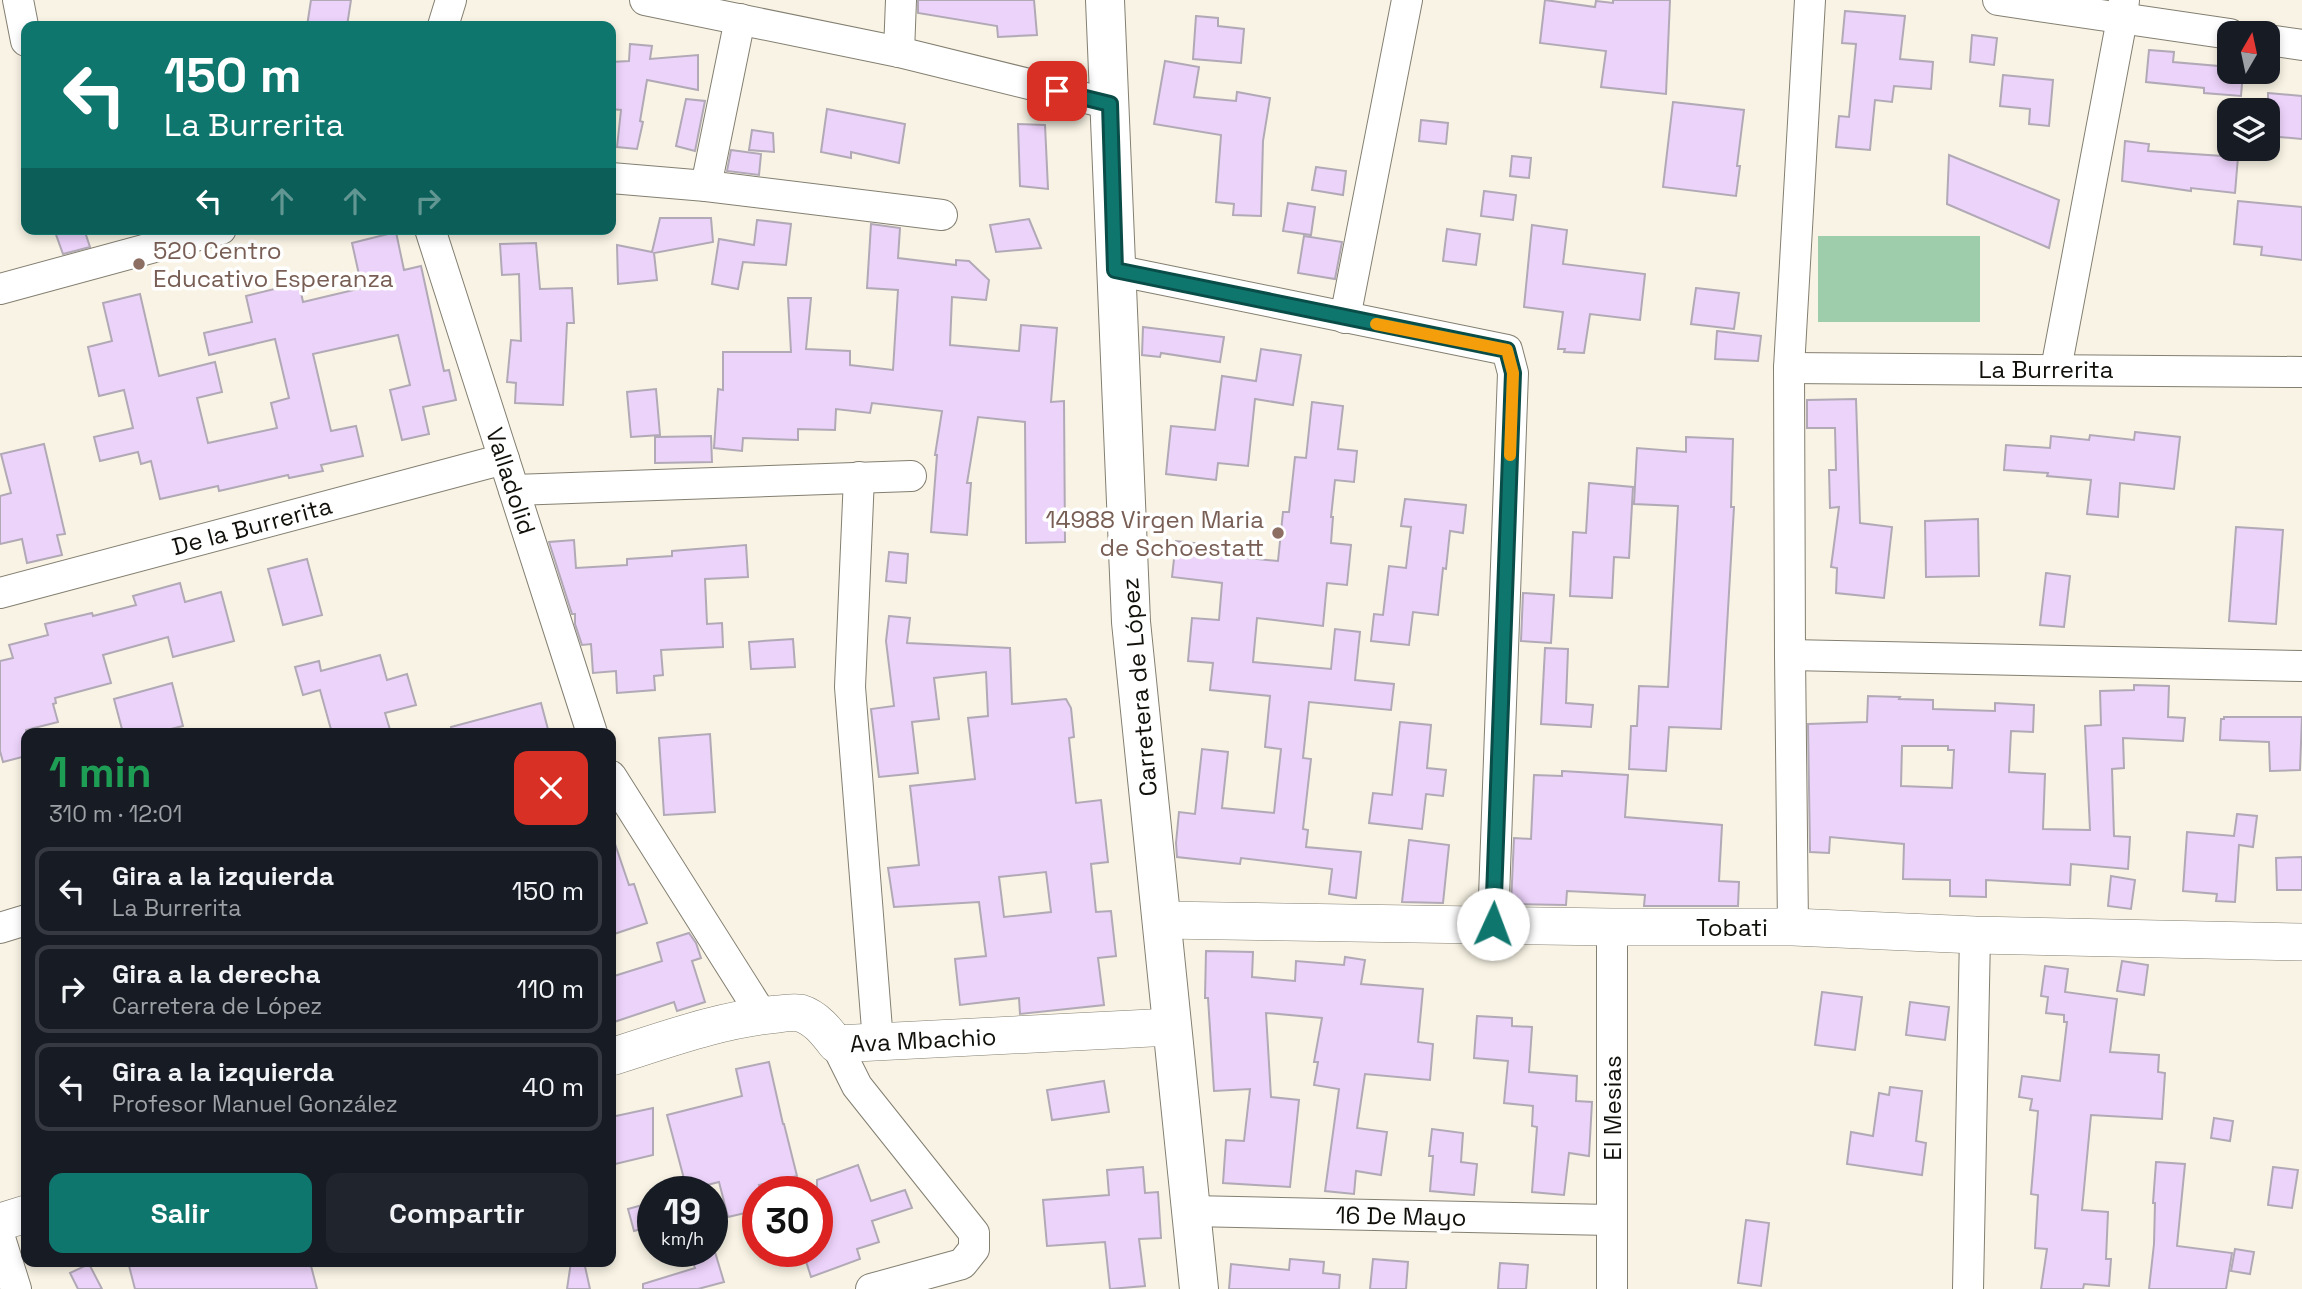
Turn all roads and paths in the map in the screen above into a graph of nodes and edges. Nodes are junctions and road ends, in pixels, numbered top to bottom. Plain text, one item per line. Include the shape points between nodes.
1 (18, 0) edge
2 (452, 0) edge
3 (645, 0) edge
4 (901, 0) edge
5 (1105, 0) edge
6 (1407, 0) edge
7 (1810, 0) edge
8 (1997, 0) edge
9 (2123, 9) edge
10 (740, 19) junction
11 (22, 21) edge
12 (445, 21) edge
13 (2217, 31) edge
14 (2280, 42) edge
15 (2302, 45) edge
16 (899, 52) junction
17 (1110, 104) junction
18 (616, 178) edge
19 (706, 186) junction
20 (942, 215) dead end
21 (199, 235) edge
22 (432, 235) edge
23 (1115, 270) junction
24 (0, 289) edge
25 (1345, 318) junction
26 (1789, 368) junction
27 (2056, 369) junction
28 (2302, 372) edge
29 (504, 459) junction
30 (911, 476) dead end
31 (859, 477) junction
32 (514, 491) junction
33 (0, 593) edge
34 (1790, 655) junction
35 (2302, 666) edge
36 (590, 728) edge
37 (616, 784) edge
38 (1162, 920) junction
39 (21, 922) edge
40 (1493, 924) junction
41 (1612, 927) junction
42 (1793, 927) junction
43 (0, 928) edge
44 (1975, 935) junction
45 (2302, 942) edge
46 (762, 1015) junction
47 (1171, 1027) junction
48 (878, 1042) junction
49 (836, 1044) junction
50 (616, 1055) edge
51 (1191, 1211) junction
52 (21, 1216) edge
53 (1611, 1220) junction
54 (0, 1222) edge
55 (0, 1238) edge
56 (16, 1289) edge
57 (872, 1289) edge
58 (1199, 1289) edge
59 (1612, 1289) edge
60 (1968, 1289) edge

1 - 11 street
2 - 12 street
3 - 10 street
4 - 16 street
5 - 17 main road, Carretera de López
6 - 25 street
7 - 26 street
8 - 9 street
9 - 13 street
9 - 27 street
10 - 16 street
10 - 19 street
14 - 15 street
16 - 17 street
17 - 23 main road, Carretera de López
18 - 19 street
19 - 20 street
21 - 24 street
22 - 29 street, Valladolid
23 - 25 street
23 - 38 main road, Carretera de López via 1131,622
25 - 40 street via 1507,350 1513,373
26 - 27 street, La Burrerita
26 - 34 street
27 - 28 street, La Burrerita
29 - 32 street, Valladolid
29 - 33 street, De la Burrerita
30 - 31 street
31 - 32 street
31 - 48 street via 850,687
32 - 36 street, Valladolid
34 - 35 street
34 - 42 street
37 - 46 street
38 - 40 street, Tobati
38 - 47 main road, Carretera de López
39 - 43 street
40 - 41 street, Tobati
41 - 42 street, Tobati
41 - 53 street, El Mesias
42 - 44 street, Tobati
44 - 45 street, Tobati
44 - 60 street
46 - 49 street, Ava Mbachio via 797,1012 823,1027
46 - 50 street, Ava Mbachio
47 - 48 street, Ava Mbachio
47 - 51 main road, Carretera de López
48 - 49 street, Ava Mbachio
49 - 57 street via 857,1086 974,1233 974,1248 962,1265
51 - 53 street, 16 De Mayo
51 - 58 main road, Carretera de López
52 - 54 street
53 - 59 street, El Mesias
55 - 56 street

